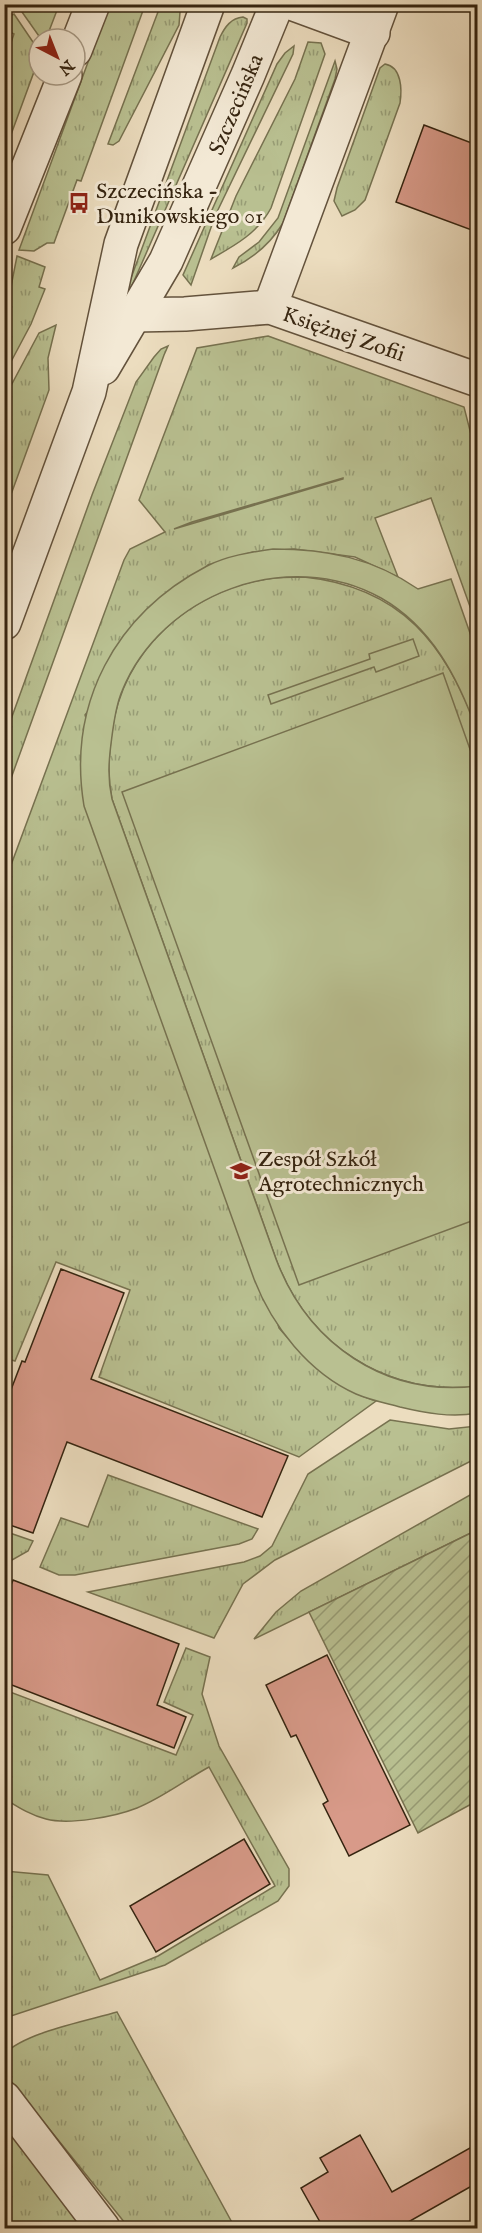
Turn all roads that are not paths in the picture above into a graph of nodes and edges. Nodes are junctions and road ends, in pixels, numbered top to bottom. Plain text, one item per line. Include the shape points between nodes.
1 (93, 4) edge
2 (208, 4) edge
3 (277, 4) edge
4 (294, 4) edge
5 (377, 19) edge
6 (84, 27) edge
7 (60, 87) edge
8 (4, 228) edge
9 (270, 307) junction
10 (134, 315) junction
11 (477, 380) edge
12 (89, 392) junction
13 (4, 623) edge
14 (4, 2098) edge
15 (103, 2229) edge

1 - 6 street
2 - 12 street, Szczecińska via 121,244
3 - 10 street, Szczecińska via 166,261
4 - 5 street
5 - 9 street
7 - 8 street
9 - 10 street, Księżnej Zofii
9 - 11 street, Księżnej Zofii
10 - 12 street, Szczecińska
12 - 13 street, Szczecińska
14 - 15 street

